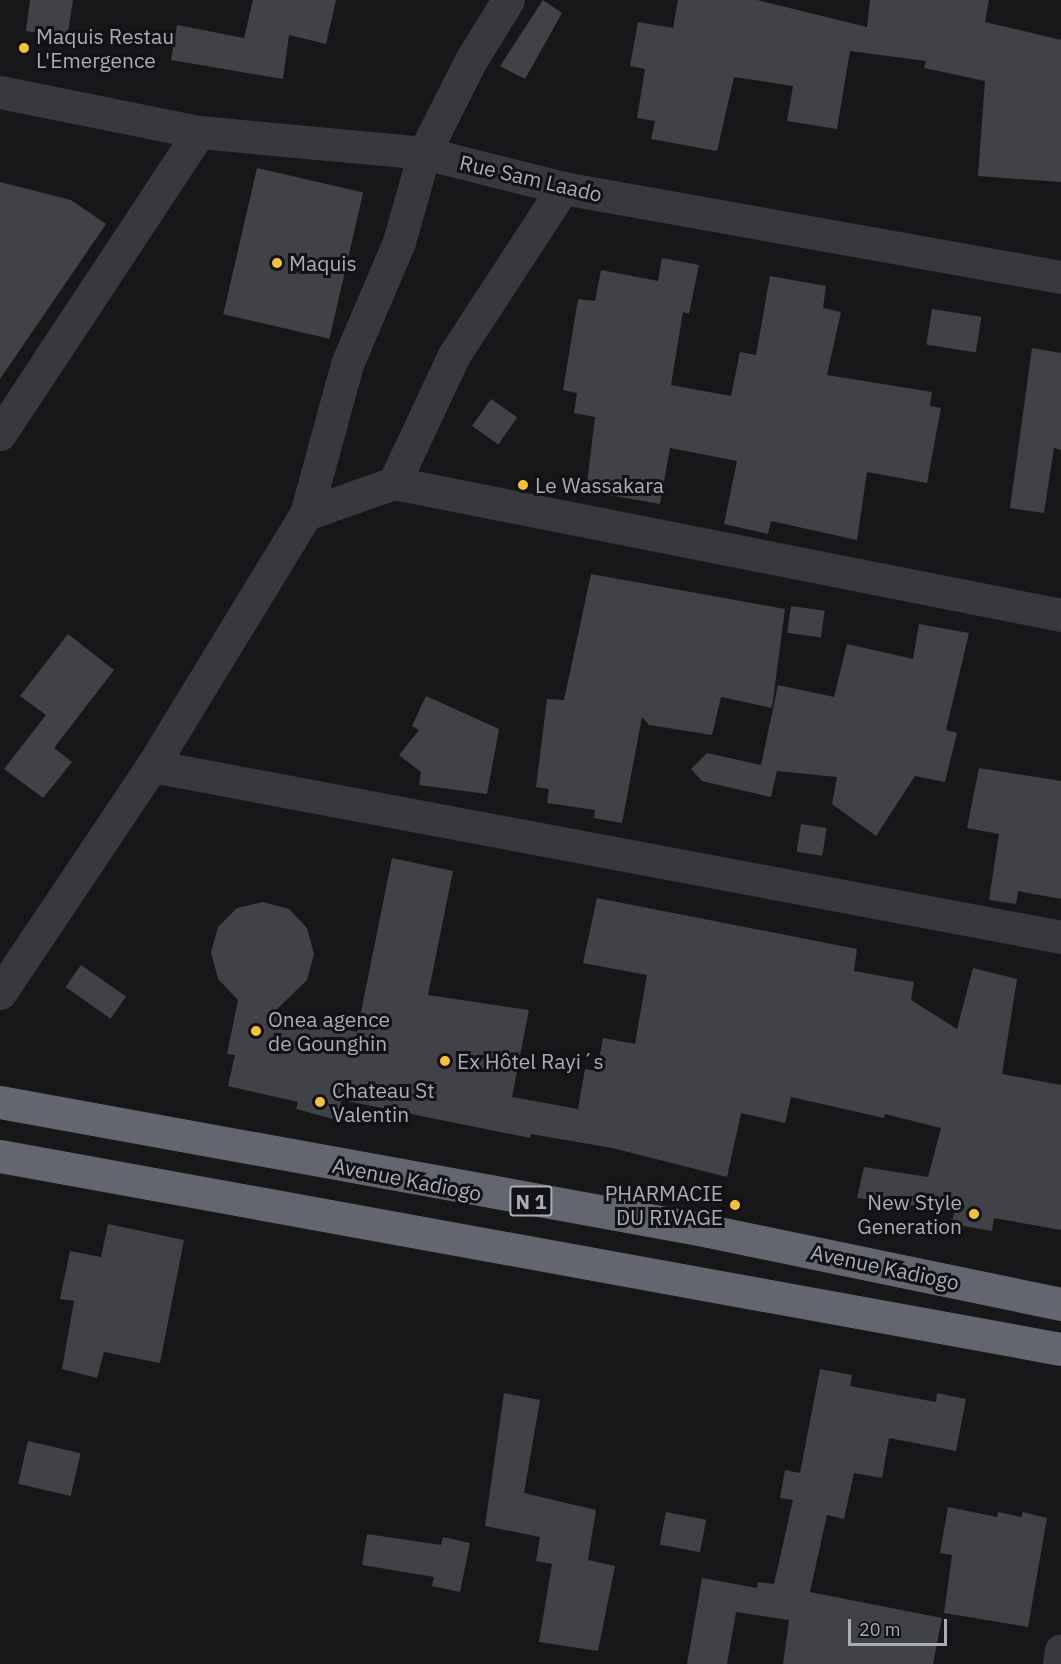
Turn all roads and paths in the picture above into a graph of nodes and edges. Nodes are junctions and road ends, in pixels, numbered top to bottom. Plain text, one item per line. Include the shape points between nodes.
1 (508, 0) edge
2 (0, 92) edge
3 (200, 132) junction
4 (424, 153) junction
5 (563, 188) junction
6 (1061, 277) edge
7 (4, 421) edge
8 (394, 483) junction
9 (306, 514) junction
10 (1061, 615) edge
11 (152, 766) junction
12 (1061, 937) edge
13 (0, 993) edge
14 (0, 1102) edge
15 (0, 1156) edge
16 (1061, 1304) edge
17 (1061, 1349) edge
18 (1061, 1650) edge
19 (1059, 1664) edge

1 - 4 street via 471,60
2 - 3 street, Rue Sam Laado
3 - 4 street, Rue Sam Laado
3 - 7 street
4 - 5 street, Rue Sam Laado
4 - 9 street via 399,243 347,364
5 - 6 street, Rue Sam Laado
5 - 8 street via 454,355
8 - 9 street
8 - 10 street
9 - 11 street
11 - 12 street
11 - 13 street
14 - 16 highway, Avenue Kadiogo / N 1 via 699,1229
15 - 17 highway, N 1
18 - 19 street

